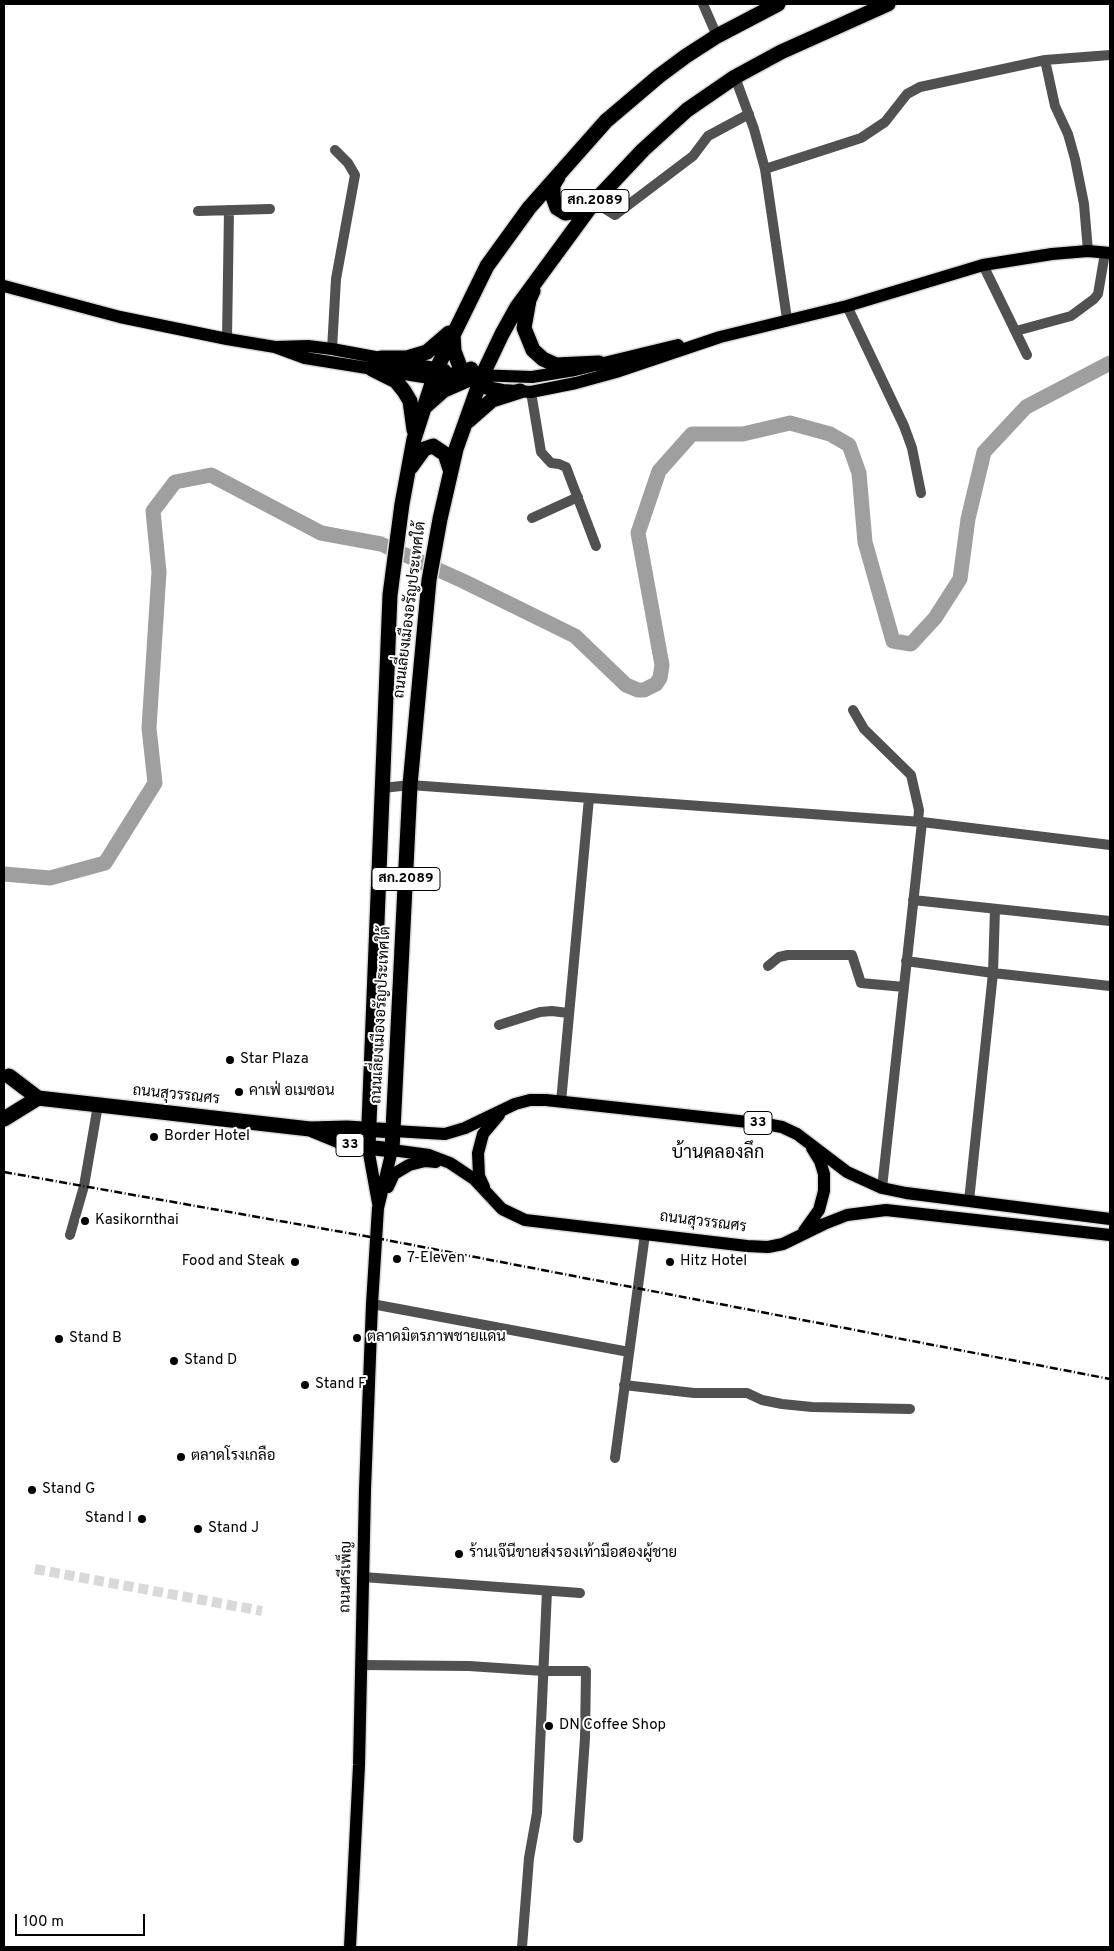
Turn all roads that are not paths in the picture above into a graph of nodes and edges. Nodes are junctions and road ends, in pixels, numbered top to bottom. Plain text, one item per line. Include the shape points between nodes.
1 (702, 4) edge
2 (778, 4) edge
3 (888, 4) edge
4 (717, 36) junction
5 (1110, 55) edge
6 (1045, 60) junction
7 (735, 77) junction
8 (749, 114) junction
9 (335, 150) dead end
10 (561, 170) junction
11 (765, 170) junction
12 (594, 202) junction
13 (270, 209) dead end
14 (229, 210) junction
15 (198, 212) dead end
16 (1088, 251) junction
17 (1108, 253) edge
18 (983, 265) junction
19 (542, 271) junction
20 (4, 286) edge
21 (846, 306) junction
22 (787, 319) junction
23 (455, 330) junction
24 (1016, 331) junction
25 (720, 338) junction
26 (227, 339) junction
27 (275, 347) junction
28 (332, 349) junction
29 (1027, 355) dead end
30 (599, 363) junction
31 (376, 364) junction
32 (463, 378) junction
33 (526, 392) junction
34 (424, 409) junction
35 (465, 424) junction
36 (414, 439) junction
37 (450, 469) junction
38 (408, 472) junction
39 (921, 492) dead end
40 (578, 497) junction
41 (532, 518) dead end
42 (596, 546) dead end
43 (853, 710) dead end
44 (410, 785) junction
45 (383, 788) junction
46 (589, 798) junction
47 (920, 822) junction
48 (1110, 845) edge
49 (913, 900) junction
50 (995, 909) junction
51 (1110, 921) edge
52 (906, 961) junction
53 (768, 966) dead end
54 (993, 973) junction
55 (1110, 986) edge
56 (904, 987) junction
57 (568, 1013) junction
58 (499, 1026) dead end
59 (9, 1076) dead end
60 (38, 1098) junction
61 (561, 1102) junction
62 (98, 1105) junction
63 (504, 1110) junction
64 (4, 1119) edge
65 (310, 1129) junction
66 (369, 1130) junction
67 (394, 1131) junction
68 (803, 1138) junction
69 (368, 1148) junction
70 (392, 1150) junction
71 (450, 1164) junction
72 (882, 1188) junction
73 (486, 1192) junction
74 (969, 1201) junction
75 (378, 1208) junction
76 (1110, 1219) edge
77 (645, 1234) junction
78 (70, 1235) dead end
79 (800, 1235) junction
80 (1110, 1235) edge
81 (372, 1304) junction
82 (629, 1352) junction
83 (624, 1385) junction
84 (910, 1409) dead end
85 (615, 1458) dead end
86 (363, 1577) junction
87 (546, 1591) junction
88 (580, 1593) dead end
89 (362, 1665) junction
90 (543, 1671) junction
91 (578, 1838) dead end
92 (350, 1947) edge
93 (522, 1947) edge

1 - 4 street
2 - 4 highway, ถนนเลี่ยงเมืองอรัญประเทศใต้ / สก.2089
3 - 7 highway, ถนนเลี่ยงเมืองอรัญประเทศใต้ / สก.2089 via 780,52
4 - 10 highway, ถนนเลี่ยงเมืองอรัญประเทศใต้ / สก.2089 via 629,101
5 - 6 street
6 - 11 street via 920,87 907,94 886,122 868,135
6 - 16 street via 1055,106 1075,159 1084,204
7 - 8 street
7 - 12 highway, ถนนเลี่ยงเมืองอรัญประเทศใต้ / สก.2089 via 686,110
8 - 11 street
8 - 12 street via 708,136 693,156 615,214
9 - 28 street via 355,176 336,280
10 - 12 highway via 553,185 557,208 565,213
10 - 23 highway, ถนนเลี่ยงเมืองอรัญประเทศใต้ / สก.2089 via 487,266
11 - 22 street
12 - 19 highway, ถนนเลี่ยงเมืองอรัญประเทศใต้ / สก.2089
13 - 14 street
14 - 15 street
14 - 26 street
16 - 17 main road
16 - 18 main road
17 - 24 street via 1094,299 1071,316
18 - 21 main road
18 - 24 street
19 - 30 highway via 529,300 524,328 533,350 556,365
19 - 32 highway, ถนนเลี่ยงเมืองอรัญประเทศใต้ / สก.2089 via 517,307 495,349
20 - 26 main road via 120,317
21 - 22 main road
21 - 39 street via 904,426
22 - 25 main road
23 - 31 highway via 427,352
23 - 32 highway, ถนนเลี่ยงเมืองอรัญประเทศใต้ / สก.2089
23 - 32 highway via 454,351
24 - 29 street
25 - 30 main road via 649,350
25 - 33 main road via 616,372
26 - 27 main road
27 - 28 main road
27 - 31 main road via 305,358
28 - 31 main road
30 - 32 main road via 532,377
31 - 32 main road
31 - 36 highway via 396,381 410,401
32 - 33 main road
32 - 34 highway, ถนนเลี่ยงเมืองอรัญประเทศใต้ / สก.2089
32 - 34 highway
32 - 35 highway, ถนนเลี่ยงเมืองอรัญประเทศใต้ / สก.2089 via 470,409
33 - 35 highway via 492,400
33 - 40 street via 541,452 551,463 566,468
34 - 36 highway, ถนนเลี่ยงเมืองอรัญประเทศใต้ / สก.2089
35 - 37 highway, ถนนเลี่ยงเมืองอรัญประเทศใต้ / สก.2089
36 - 38 highway, ถนนเลี่ยงเมืองอรัญประเทศใต้ / สก.2089
37 - 38 highway via 445,454 433,446 417,455
37 - 44 highway, ถนนเลี่ยงเมืองอรัญประเทศใต้ / สก.2089 via 427,608
38 - 45 highway, ถนนเลี่ยงเมืองอรัญประเทศใต้ / สก.2089 via 390,595
40 - 41 street
40 - 42 street
43 - 47 street via 864,729 912,775
44 - 45 street
44 - 46 street
44 - 67 highway, ถนนเลี่ยงเมืองอรัญประเทศใต้ / สก.2089
45 - 66 highway, ถนนเลี่ยงเมืองอรัญประเทศใต้ / สก.2089
46 - 47 street
46 - 57 street
47 - 48 street
47 - 49 street
49 - 50 street
49 - 52 street
50 - 51 street
50 - 54 street
52 - 54 street
52 - 56 street
53 - 56 street via 779,957 788,955 852,955 861,982
54 - 55 street
54 - 74 street
56 - 72 street
57 - 58 street via 540,1012
57 - 61 street
59 - 60 highway
60 - 62 highway, ถนนสุวรรณศร
60 - 64 highway
61 - 63 main road, ถนนสุวรรณศร / 33 via 530,1100
61 - 68 main road, ถนนสุวรรณศร / 33 via 766,1124 782,1127
62 - 65 highway, ถนนสุวรรณศร
62 - 78 street via 84,1186
63 - 67 main road, ถนนสุวรรณศร / 33 via 445,1134
63 - 73 main road via 483,1134 478,1153 480,1176
65 - 66 highway, ถนนสุวรรณศร / 33
65 - 69 highway, ถนนสุวรรณศร / 33 via 349,1145
66 - 67 highway, ถนนสุวรรณศร / 33
66 - 69 highway, ถนนเลี่ยงเมืองอรัญประเทศใต้ / สก.2089
67 - 70 highway, ถนนเลี่ยงเมืองอรัญประเทศใต้ / สก.2089
68 - 72 main road, ถนนสุวรรณศร / 33 via 847,1172
68 - 79 main road via 820,1161 824,1191 819,1210
69 - 70 highway, ถนนสุวรรณศร / 33
69 - 75 main road, ถนนศรีเพ็ญ
70 - 71 main road, ถนนสุวรรณศร / 33 via 428,1155
70 - 75 main road, ถนนศรีเพ็ญ
71 - 73 main road, ถนนสุวรรณศร / 33 via 474,1179
71 - 75 main road via 425,1161 394,1174
72 - 74 main road, ถนนสุวรรณศร / 33
73 - 77 main road, ถนนสุวรรณศร / 33 via 502,1209 525,1220
74 - 76 main road, ถนนสุวรรณศร / 33
75 - 81 main road, ถนนศรีเพ็ญ
77 - 79 main road, ถนนสุวรรณศร / 33 via 768,1247
77 - 82 street
79 - 80 main road, ถนนสุวรรณศร / 33 via 847,1216 886,1210
81 - 82 street
81 - 86 main road, ถนนศรีเพ็ญ
82 - 83 street
83 - 84 street via 694,1393 746,1393 762,1400 797,1406
83 - 85 street
86 - 87 street
86 - 89 main road, ถนนศรีเพ็ญ
87 - 88 street
87 - 90 street
89 - 90 street via 470,1666
89 - 92 main road, ถนนศรีเพ็ญ
90 - 91 street via 586,1671
90 - 93 street via 536,1813

